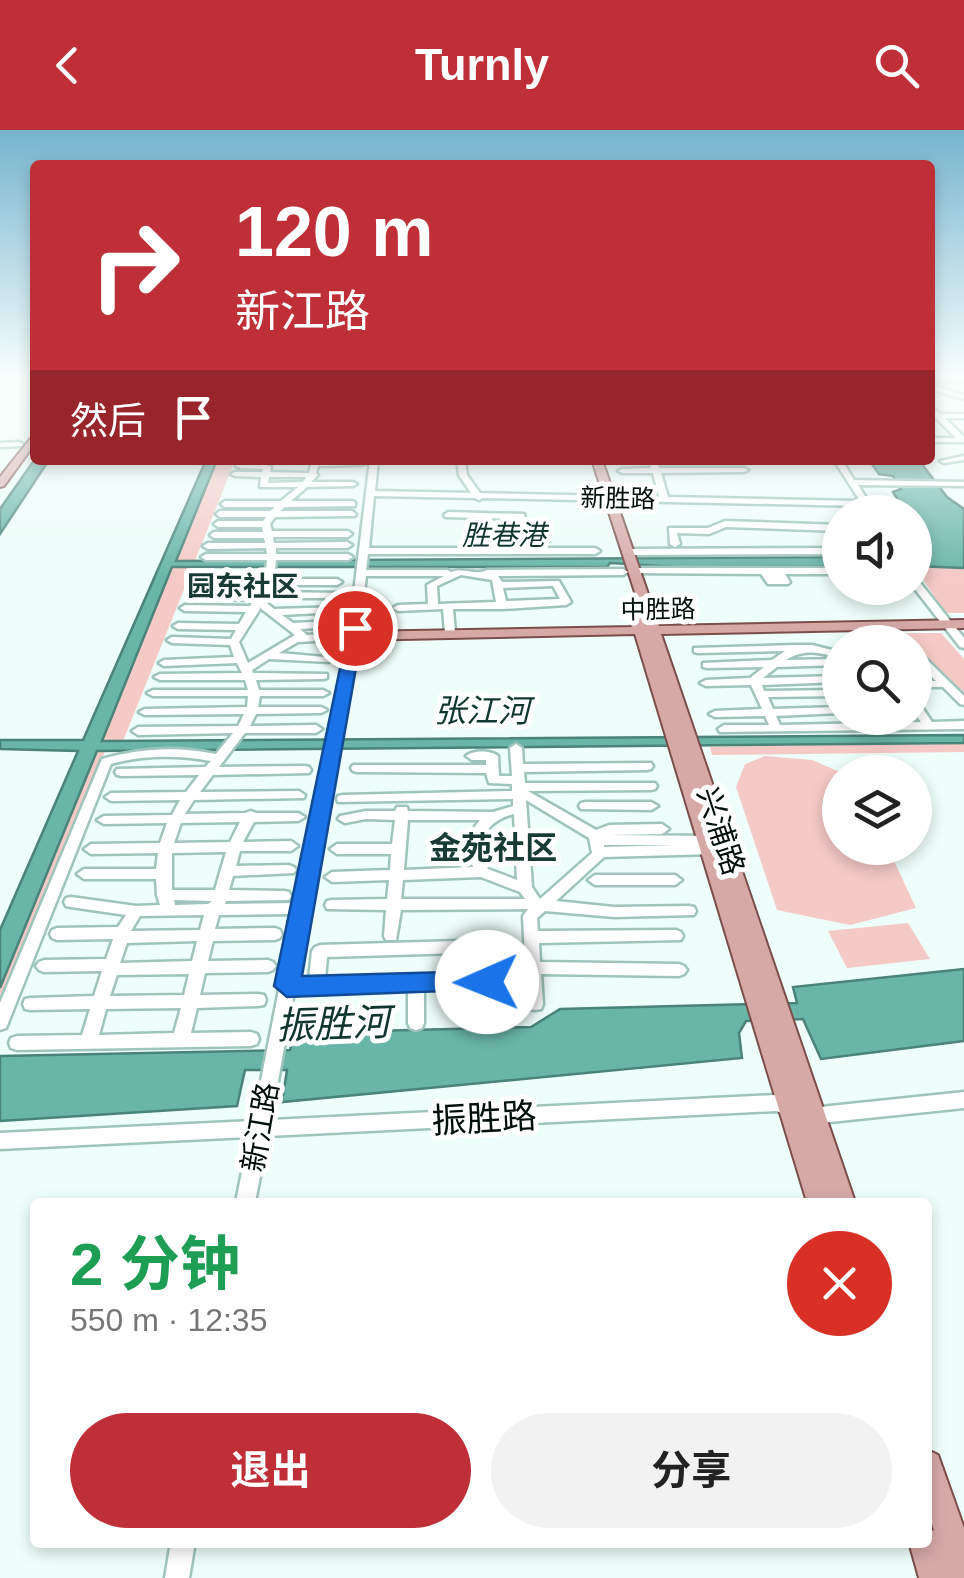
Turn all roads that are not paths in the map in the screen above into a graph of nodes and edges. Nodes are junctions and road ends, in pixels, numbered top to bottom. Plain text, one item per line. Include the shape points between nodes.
1 (23, 444) edge
2 (26, 444) edge
3 (940, 444) edge
4 (0, 445) edge
5 (938, 447) dead end
6 (19, 450) junction
7 (964, 458) edge
8 (944, 461) dead end
9 (373, 465) edge
10 (462, 465) edge
11 (590, 465) edge
12 (598, 465) edge
13 (643, 465) edge
14 (654, 465) edge
15 (841, 465) edge
16 (702, 466) edge
17 (622, 467) dead end
18 (361, 468) dead end
19 (0, 469) edge
20 (744, 470) dead end
21 (314, 471) edge
22 (264, 475) junction
23 (853, 482) junction
24 (0, 484) edge
25 (353, 484) dead end
26 (964, 484) edge
27 (370, 494) junction
28 (861, 495) edge
29 (604, 498) junction
30 (664, 499) junction
31 (744, 501) junction
32 (282, 504) junction
33 (477, 505) junction
34 (822, 505) edge
35 (448, 515) dead end
36 (751, 518) junction
37 (219, 519) junction
38 (305, 524) junction
39 (822, 526) edge
40 (350, 530) junction
41 (688, 536) dead end
42 (675, 545) junction
43 (270, 550) junction
44 (822, 550) edge
45 (207, 551) dead end
46 (524, 551) junction
47 (595, 551) dead end
48 (363, 563) junction
49 (627, 563) junction
50 (453, 573) junction
51 (822, 573) edge
52 (487, 574) junction
53 (337, 582) dead end
54 (499, 585) junction
55 (338, 595) dead end
56 (258, 604) junction
57 (931, 605) edge
58 (502, 606) junction
59 (433, 607) junction
60 (448, 607) junction
61 (398, 608) dead end
62 (338, 609) dead end
63 (273, 612) junction
64 (964, 622) edge
65 (944, 623) junction
66 (335, 624) dead end
67 (240, 627) junction
68 (797, 627) junction
69 (646, 630) junction
70 (450, 632) junction
71 (298, 633) junction
72 (354, 635) junction
73 (172, 640) dead end
74 (234, 642) junction
75 (964, 645) edge
76 (807, 647) junction
77 (822, 647) edge
78 (698, 650) dead end
79 (822, 652) edge
80 (270, 656) junction
81 (325, 660) dead end
82 (822, 660) edge
83 (164, 663) dead end
84 (775, 664) junction
85 (706, 665) dead end
86 (246, 669) junction
87 (932, 674) edge
88 (160, 676) dead end
89 (322, 676) dead end
90 (822, 679) edge
91 (754, 680) junction
92 (706, 684) dead end
93 (932, 684) edge
94 (943, 684) junction
95 (323, 692) dead end
96 (153, 693) dead end
97 (254, 693) junction
98 (760, 694) junction
99 (822, 696) edge
100 (964, 702) edge
101 (321, 710) dead end
102 (822, 710) edge
103 (252, 711) junction
104 (768, 711) junction
105 (146, 712) dead end
106 (714, 714) dead end
107 (822, 725) edge
108 (964, 725) edge
109 (932, 726) edge
110 (776, 728) junction
111 (316, 729) dead end
112 (724, 729) dead end
113 (138, 731) dead end
114 (239, 734) junction
115 (332, 743) joint
116 (516, 748) dead end
117 (222, 755) junction
118 (472, 756) dead end
119 (648, 766) dead end
120 (356, 768) dead end
121 (492, 769) junction
122 (304, 770) dead end
123 (208, 771) junction
124 (121, 772) dead end
125 (584, 786) junction
126 (652, 786) dead end
127 (519, 788) junction
128 (299, 794) dead end
129 (257, 795) junction
130 (346, 795) dead end
131 (188, 796) junction
132 (111, 797) dead end
133 (408, 803) junction
134 (586, 806) junction
135 (650, 806) dead end
136 (493, 816) junction
137 (250, 818) junction
138 (298, 818) dead end
139 (175, 819) junction
140 (345, 819) dead end
141 (104, 820) dead end
142 (662, 829) dead end
143 (596, 840) junction
144 (713, 845) junction
145 (291, 846) dead end
146 (164, 848) junction
147 (234, 848) junction
148 (90, 849) dead end
149 (337, 849) dead end
150 (399, 849) junction
151 (585, 866) junction
152 (228, 870) junction
153 (289, 870) dead end
154 (482, 872) junction
155 (84, 874) dead end
156 (159, 874) junction
157 (332, 877) dead end
158 (397, 877) junction
159 (595, 880) junction
160 (675, 880) dead end
161 (525, 888) junction
162 (284, 896) dead end
163 (71, 902) dead end
164 (166, 902) junction
165 (217, 904) junction
166 (332, 905) dead end
167 (395, 905) junction
168 (537, 906) junction
169 (302, 908) junction
170 (598, 908) junction
171 (136, 911) junction
172 (690, 912) dead end
173 (58, 934) dead end
174 (274, 934) dead end
175 (121, 935) junction
176 (206, 935) junction
177 (392, 936) dead end
178 (676, 936) dead end
179 (530, 937) junction
180 (494, 946) dead end
181 (44, 966) dead end
182 (268, 966) dead end
183 (112, 967) junction
184 (198, 967) junction
185 (532, 968) junction
186 (679, 970) dead end
187 (487, 982) dead end
188 (416, 983) junction
189 (287, 986) junction
190 (316, 986) junction
191 (258, 1000) dead end
192 (190, 1001) junction
193 (100, 1003) junction
194 (31, 1004) dead end
195 (535, 1004) dead end
196 (770, 1012) junction
197 (0, 1023) edge
198 (416, 1024) dead end
199 (251, 1039) dead end
200 (181, 1040) junction
201 (88, 1042) junction
202 (17, 1043) dead end
203 (964, 1100) edge
204 (791, 1108) junction
205 (816, 1118) junction
206 (260, 1129) junction
207 (0, 1142) edge
208 (247, 1198) edge
209 (819, 1198) edge
210 (842, 1198) edge
211 (932, 1478) edge
212 (182, 1548) edge
213 (926, 1548) edge
214 (964, 1574) edge
215 (177, 1578) edge
216 (935, 1578) edge

1 - 6 main road
2 - 6 main road
3 - 5 street
4 - 6 street
6 - 19 main road
6 - 24 main road
7 - 8 street
9 - 27 street, 新江路
10 - 33 street
11 - 29 main road, 兴浦路
12 - 29 main road, 兴浦路
13 - 17 street
14 - 30 street
15 - 23 street
16 - 20 street
18 - 21 street
21 - 22 street
21 - 22 street
21 - 25 street
21 - 32 street
22 - 22 street via 236,475
23 - 26 street
23 - 28 street
27 - 33 street, 新胜路
27 - 48 street, 新江路
29 - 30 street, 新胜路
29 - 33 street, 新胜路
29 - 49 main road, 兴浦路
30 - 31 street, 新胜路
31 - 34 street, 新胜路
31 - 36 street
32 - 37 street
32 - 40 street
32 - 43 street
33 - 35 street
33 - 46 street via 521,516
36 - 39 street
36 - 42 street via 709,531 672,530
37 - 43 street
37 - 43 street
38 - 40 street
38 - 40 street
38 - 43 street
38 - 43 street
40 - 43 street
41 - 42 street
42 - 44 street
42 - 49 street
43 - 45 street
43 - 53 street
43 - 56 street
43 - 56 street via 217,585 212,596
46 - 47 street
46 - 48 street
48 - 50 street
48 - 72 street, 新江路
49 - 51 street via 768,577
49 - 52 street
49 - 69 main road, 兴浦路
50 - 52 street
50 - 59 street via 432,585
52 - 54 street
54 - 58 street
54 - 58 street via 559,584 566,602
55 - 56 street
56 - 63 street
56 - 67 street
56 - 67 street via 182,616
57 - 65 street
58 - 60 street
59 - 60 street
59 - 61 street
60 - 70 street
62 - 63 street
63 - 71 street
64 - 65 main road, 中胜路
65 - 68 main road, 中胜路
65 - 75 street
66 - 71 street
67 - 74 street
68 - 69 main road, 中胜路
68 - 76 street
69 - 70 main road, 中胜路
69 - 72 main road, 中胜路
69 - 144 main road, 兴浦路
70 - 72 main road, 中胜路
71 - 72 street
71 - 80 street
72 - 115 street, 新江路
73 - 74 street
74 - 86 street
76 - 77 street
76 - 78 street
76 - 79 street
76 - 84 street
80 - 81 street
80 - 86 street
82 - 84 street
83 - 86 street
84 - 85 street
84 - 91 street
86 - 88 street
86 - 89 street
86 - 97 street
87 - 94 street
90 - 91 street
91 - 92 street
91 - 98 street
93 - 94 street
94 - 100 street
95 - 97 street
96 - 97 street
97 - 103 street
98 - 99 street
98 - 104 street
101 - 103 street
102 - 104 street
103 - 105 street
103 - 114 street
104 - 106 street
104 - 110 street
107 - 110 street
108 - 109 street
110 - 112 street
111 - 114 street
113 - 114 street
114 - 117 street
115 - 169 street, 新江路
116 - 127 street
117 - 123 street
117 - 197 street via 122,756 106,762
118 - 121 street via 492,756
119 - 127 street
120 - 121 street
121 - 127 street via 493,780
122 - 123 street
123 - 124 street
123 - 131 street
125 - 126 street
125 - 127 street
125 - 134 street
127 - 133 street
127 - 136 street
127 - 143 street
127 - 161 street
128 - 129 street
129 - 131 street
129 - 137 street
130 - 133 street
131 - 132 street
131 - 139 street
133 - 136 street
133 - 140 street
133 - 150 street
134 - 135 street
134 - 143 street
136 - 154 street via 474,840
137 - 138 street
137 - 139 street
137 - 147 street
139 - 141 street
139 - 146 street
142 - 143 street via 609,830
143 - 144 street
143 - 151 street
144 - 196 main road, 兴浦路
145 - 147 street
146 - 147 street
146 - 148 street
146 - 156 street
147 - 152 street
149 - 150 street
150 - 158 street
151 - 159 street
151 - 168 street
152 - 153 street
152 - 165 street
154 - 158 street
154 - 161 street
155 - 156 street
156 - 164 street
157 - 158 street
158 - 167 street
159 - 160 street
159 - 170 street
161 - 168 street
162 - 165 street
163 - 171 street
164 - 165 street
164 - 171 street
165 - 169 street
165 - 176 street
166 - 167 street
167 - 168 street
167 - 177 street
168 - 170 street
168 - 179 street
169 - 189 street, 新江路
170 - 172 street
171 - 175 street
173 - 175 street
174 - 176 street
175 - 176 street
175 - 183 street
176 - 184 street
178 - 179 street
179 - 185 street
180 - 190 street via 320,951
181 - 183 street
182 - 184 street
183 - 184 street
183 - 193 street
184 - 192 street
185 - 186 street
185 - 195 street
187 - 188 street
188 - 190 street
188 - 198 street
189 - 190 street
189 - 206 street, 新江路
191 - 192 street
192 - 193 street
192 - 200 street
193 - 194 street
193 - 201 street
196 - 204 main road, 兴浦路
196 - 205 main road, 兴浦路
199 - 200 street
200 - 201 street
201 - 202 street
203 - 205 street, 振胜路
204 - 205 street, 振胜路
204 - 206 street, 振胜路 via 776,1103
204 - 209 main road, 兴浦路
205 - 210 main road, 兴浦路
206 - 207 street, 振胜路
206 - 208 street, 新江路
211 - 214 main road
212 - 215 street
213 - 216 main road

